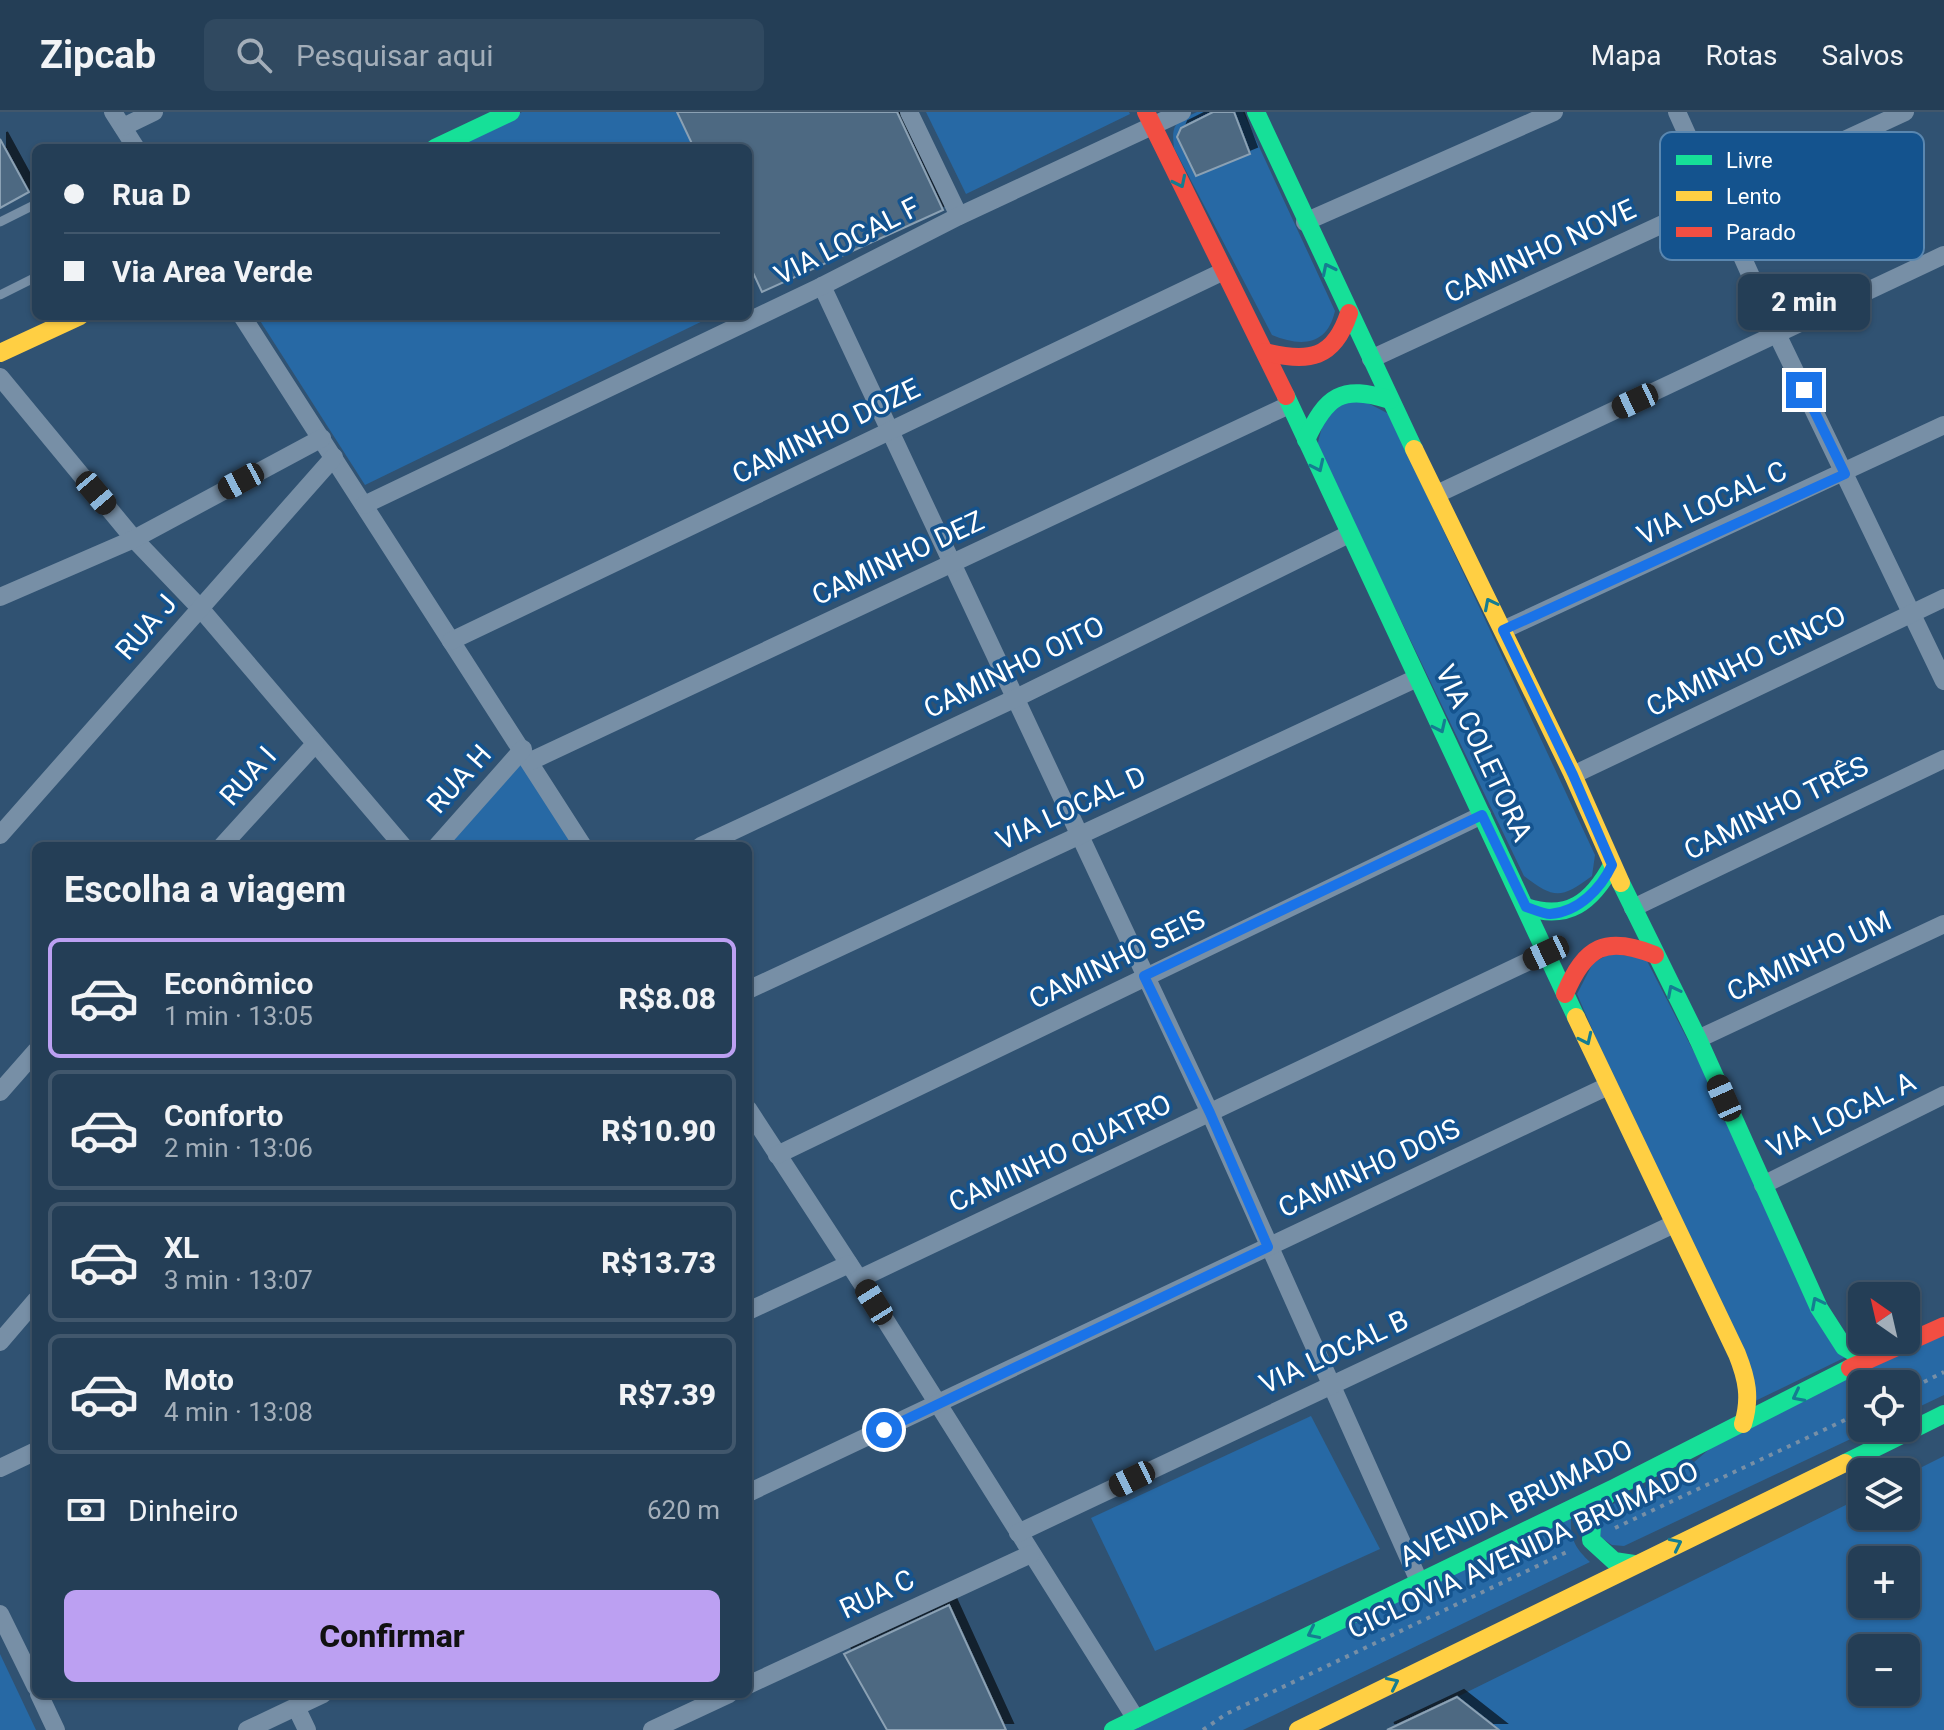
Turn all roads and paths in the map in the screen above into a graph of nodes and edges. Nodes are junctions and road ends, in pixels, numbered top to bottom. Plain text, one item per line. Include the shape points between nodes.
1 (154, 112) edge
2 (909, 112) edge
3 (1182, 112) edge
4 (1256, 112) edge
5 (1554, 112) edge
6 (1677, 112) edge
7 (1905, 112) edge
8 (499, 115) edge
9 (1149, 118) edge
10 (118, 119) edge
11 (1686, 132) edge
12 (1862, 132) edge
13 (134, 144) edge
14 (443, 144) edge
15 (32, 206) edge
16 (959, 216) junction
17 (0, 222) edge
18 (1305, 222) junction
19 (1660, 227) edge
20 (1944, 255) edge
21 (1744, 260) edge
22 (1224, 271) junction
23 (32, 279) edge
24 (822, 286) junction
25 (0, 295) edge
26 (1349, 313) junction
27 (752, 319) edge
28 (71, 320) edge
29 (245, 320) edge
30 (751, 320) edge
31 (1777, 334) junction
32 (1265, 352) junction
33 (0, 353) edge
34 (1371, 359) junction
35 (0, 377) edge
36 (1390, 400) junction
37 (1289, 405) junction
38 (1944, 425) edge
39 (890, 432) junction
40 (322, 438) junction
41 (1306, 440) junction
42 (334, 457) junction
43 (1845, 474) junction
44 (1437, 494) junction
45 (364, 505) junction
46 (1349, 534) junction
47 (134, 539) junction
48 (951, 564) junction
49 (0, 597) edge
50 (1944, 598) edge
51 (200, 608) junction
52 (1912, 613) junction
53 (1503, 630) junction
54 (451, 641) junction
55 (1417, 678) junction
56 (1944, 681) edge
57 (1016, 698) junction
58 (315, 744) junction
59 (527, 755) junction
60 (1944, 759) edge
61 (1573, 775) junction
62 (1482, 815) junction
63 (0, 835) edge
64 (1078, 836) junction
65 (226, 842) edge
66 (400, 842) edge
67 (441, 842) edge
68 (581, 842) edge
69 (710, 842) edge
70 (1612, 865) junction
71 (1526, 907) junction
72 (1633, 908) junction
73 (1944, 924) edge
74 (1546, 953) junction
75 (1655, 955) junction
76 (1144, 976) junction
77 (752, 988) edge
78 (1565, 994) junction
79 (1698, 1039) junction
80 (32, 1056) edge
81 (1608, 1086) junction
82 (0, 1092) edge
83 (1944, 1095) edge
84 (1210, 1113) junction
85 (752, 1119) edge
86 (777, 1155) junction
87 (1763, 1185) junction
88 (1674, 1224) junction
89 (1268, 1247) junction
90 (854, 1272) junction
91 (32, 1305) edge
92 (752, 1310) edge
93 (1944, 1326) edge
94 (0, 1342) edge
95 (1867, 1360) junction
96 (1944, 1372) edge
97 (1330, 1384) junction
98 (1920, 1384) edge
99 (938, 1404) junction
100 (1944, 1414) edge
101 (1848, 1419) edge
102 (1743, 1424) junction
103 (32, 1453) edge
104 (0, 1468) edge
105 (1614, 1488) junction
106 (752, 1491) edge
107 (1018, 1533) junction
108 (1591, 1540) junction
109 (1031, 1554) junction
110 (1634, 1564) junction
111 (1419, 1581) junction
112 (0, 1614) edge
113 (27, 1647) edge
114 (32, 1669) edge
115 (752, 1683) edge
116 (41, 1698) edge
117 (315, 1698) edge
118 (720, 1698) edge
119 (296, 1707) junction
120 (1136, 1719) junction
121 (56, 1730) edge
122 (247, 1730) edge
123 (307, 1730) edge
124 (652, 1730) edge
125 (1113, 1730) edge
126 (1203, 1730) edge
127 (1298, 1730) edge

1 - 10 street
2 - 16 street
3 - 9 street, VIA LOCAL F
4 - 18 street
5 - 18 street
6 - 11 street
7 - 12 street, CAMINHO NOVE
8 - 14 street
9 - 16 street, VIA LOCAL F
9 -> 22 street, VIA COLETORA
10 - 13 street
15 - 17 lane
16 - 24 street, VIA LOCAL F
26 -> 18 street
19 - 34 street, CAMINHO NOVE
20 - 31 street
21 - 31 street
22 - 32 street, VIA COLETORA
22 - 39 street, CAMINHO DOZE
23 - 25 lane
24 - 27 street, VIA LOCAL F
24 - 39 street
26 - 32 street via 1344,333 1319,353 1304,359
26 - 34 street
28 - 33 street
29 - 40 street
30 - 45 street, VIA LOCAL F
31 - 43 street
31 - 44 street
32 - 37 street, VIA COLETORA
34 - 36 street
35 - 47 street
36 - 41 street via 1359,391 1329,399
36 - 44 street
37 - 41 street, VIA COLETORA
37 - 48 street, CAMINHO DEZ
38 - 43 street, VIA LOCAL C
39 - 48 street
39 - 54 street, CAMINHO DOZE
40 - 42 street
40 - 47 street
41 -> 46 street, VIA COLETORA
42 - 45 street
42 - 51 street, RUA J
43 - 52 street
43 - 53 street, VIA LOCAL C
53 -> 44 street
45 - 54 street
46 - 55 street, VIA COLETORA
46 - 57 street, CAMINHO OITO
47 - 49 street
47 - 51 street
48 - 57 street
48 - 59 street, CAMINHO DEZ
50 - 52 street, CAMINHO CINCO
51 - 58 street
51 - 63 street, RUA J
52 - 56 street
52 - 61 street, CAMINHO CINCO
53 - 61 street
54 - 59 street
55 -> 62 street, VIA COLETORA
55 - 64 street, VIA LOCAL D
57 - 64 street
57 - 69 street, CAMINHO OITO
58 - 65 street, RUA I
58 - 66 street
59 - 67 street, RUA H
59 - 68 street
60 - 72 street, CAMINHO TRÊS
61 - 70 street
62 - 71 street, VIA COLETORA
62 - 76 street, CAMINHO SEIS
64 - 76 street
64 - 77 street, VIA LOCAL D
70 - 71 street via 1603,884 1568,909 1549,914
70 - 72 street
71 - 74 street, VIA COLETORA
72 - 75 street
73 - 79 street, CAMINHO UM
74 - 78 street, VIA COLETORA
74 - 84 street, CAMINHO QUATRO
75 - 78 street via 1633,944 1598,948 1583,958
79 -> 75 street
76 - 84 street
76 - 86 street, CAMINHO SEIS
78 -> 81 street, VIA COLETORA
79 - 87 street
80 - 82 street
81 - 88 street, VIA COLETORA
81 - 89 street, CAMINHO DOIS
83 - 87 street, VIA LOCAL A
84 - 89 street
84 - 90 street, CAMINHO QUATRO
85 - 86 street
86 - 90 street
95 -> 87 street via 1844,1347 1819,1308
88 - 97 street, VIA LOCAL B
88 - 102 street, VIA COLETORA via 1744,1372 1750,1390
89 - 97 street
89 - 99 street, CAMINHO DOIS
90 - 92 street, CAMINHO QUATRO
90 - 99 street
91 - 94 street
93 - 95 street, AVENIDA BRUMADO
95 -> 102 street, AVENIDA BRUMADO
96 - 98 path
97 - 107 street, VIA LOCAL B
97 - 111 street
99 - 106 street, CAMINHO DOIS
99 - 107 street
110 -> 100 street
101 - 108 path, CICLOVIA AVENIDA BRUMADO
102 - 105 street, AVENIDA BRUMADO
103 - 104 street
105 - 108 street via 1589,1520
105 - 111 street, AVENIDA BRUMADO
107 - 109 street
108 - 110 street via 1614,1561
108 - 126 path, CICLOVIA AVENIDA BRUMADO via 1226,1714
109 - 115 street, RUA C
109 - 120 street
127 -> 110 street
111 -> 120 street, AVENIDA BRUMADO
112 - 113 street
113 - 114 street
116 - 121 street
117 - 119 street
118 - 124 street
119 - 122 street
119 - 123 street
120 - 125 street, AVENIDA BRUMADO

